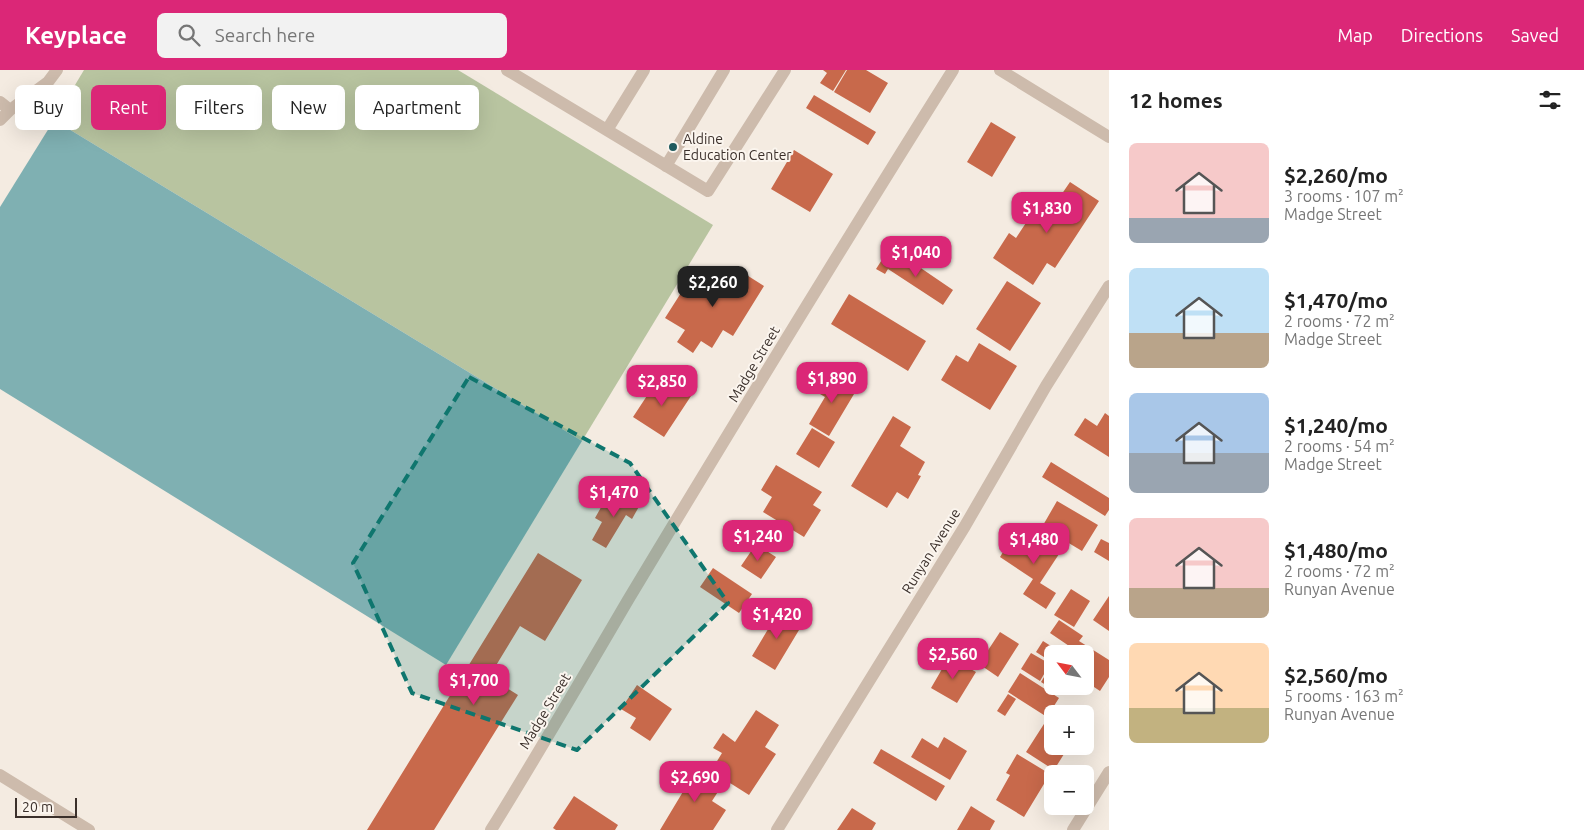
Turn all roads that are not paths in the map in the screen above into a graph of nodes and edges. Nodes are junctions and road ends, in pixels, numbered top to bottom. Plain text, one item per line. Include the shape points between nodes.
1 (57, 70) edge
2 (507, 70) edge
3 (644, 70) edge
4 (724, 70) edge
5 (785, 70) edge
6 (953, 70) edge
7 (1000, 70) edge
8 (5, 106) edge
9 (0, 120) edge
10 (607, 130) junction
11 (1109, 137) edge
12 (666, 166) junction
13 (1109, 286) edge
14 (1109, 772) edge
15 (0, 776) edge
16 (89, 830) edge
17 (491, 830) edge
18 (777, 830) edge
19 (1073, 830) edge

1 - 8 street via 48,82
2 - 10 street
3 - 10 street
4 - 12 street
5 - 12 street via 708,192
6 - 17 street, Madge Street
7 - 11 street
8 - 9 street
10 - 12 street
13 - 18 street, Runyan Avenue
14 - 19 street
15 - 16 street

